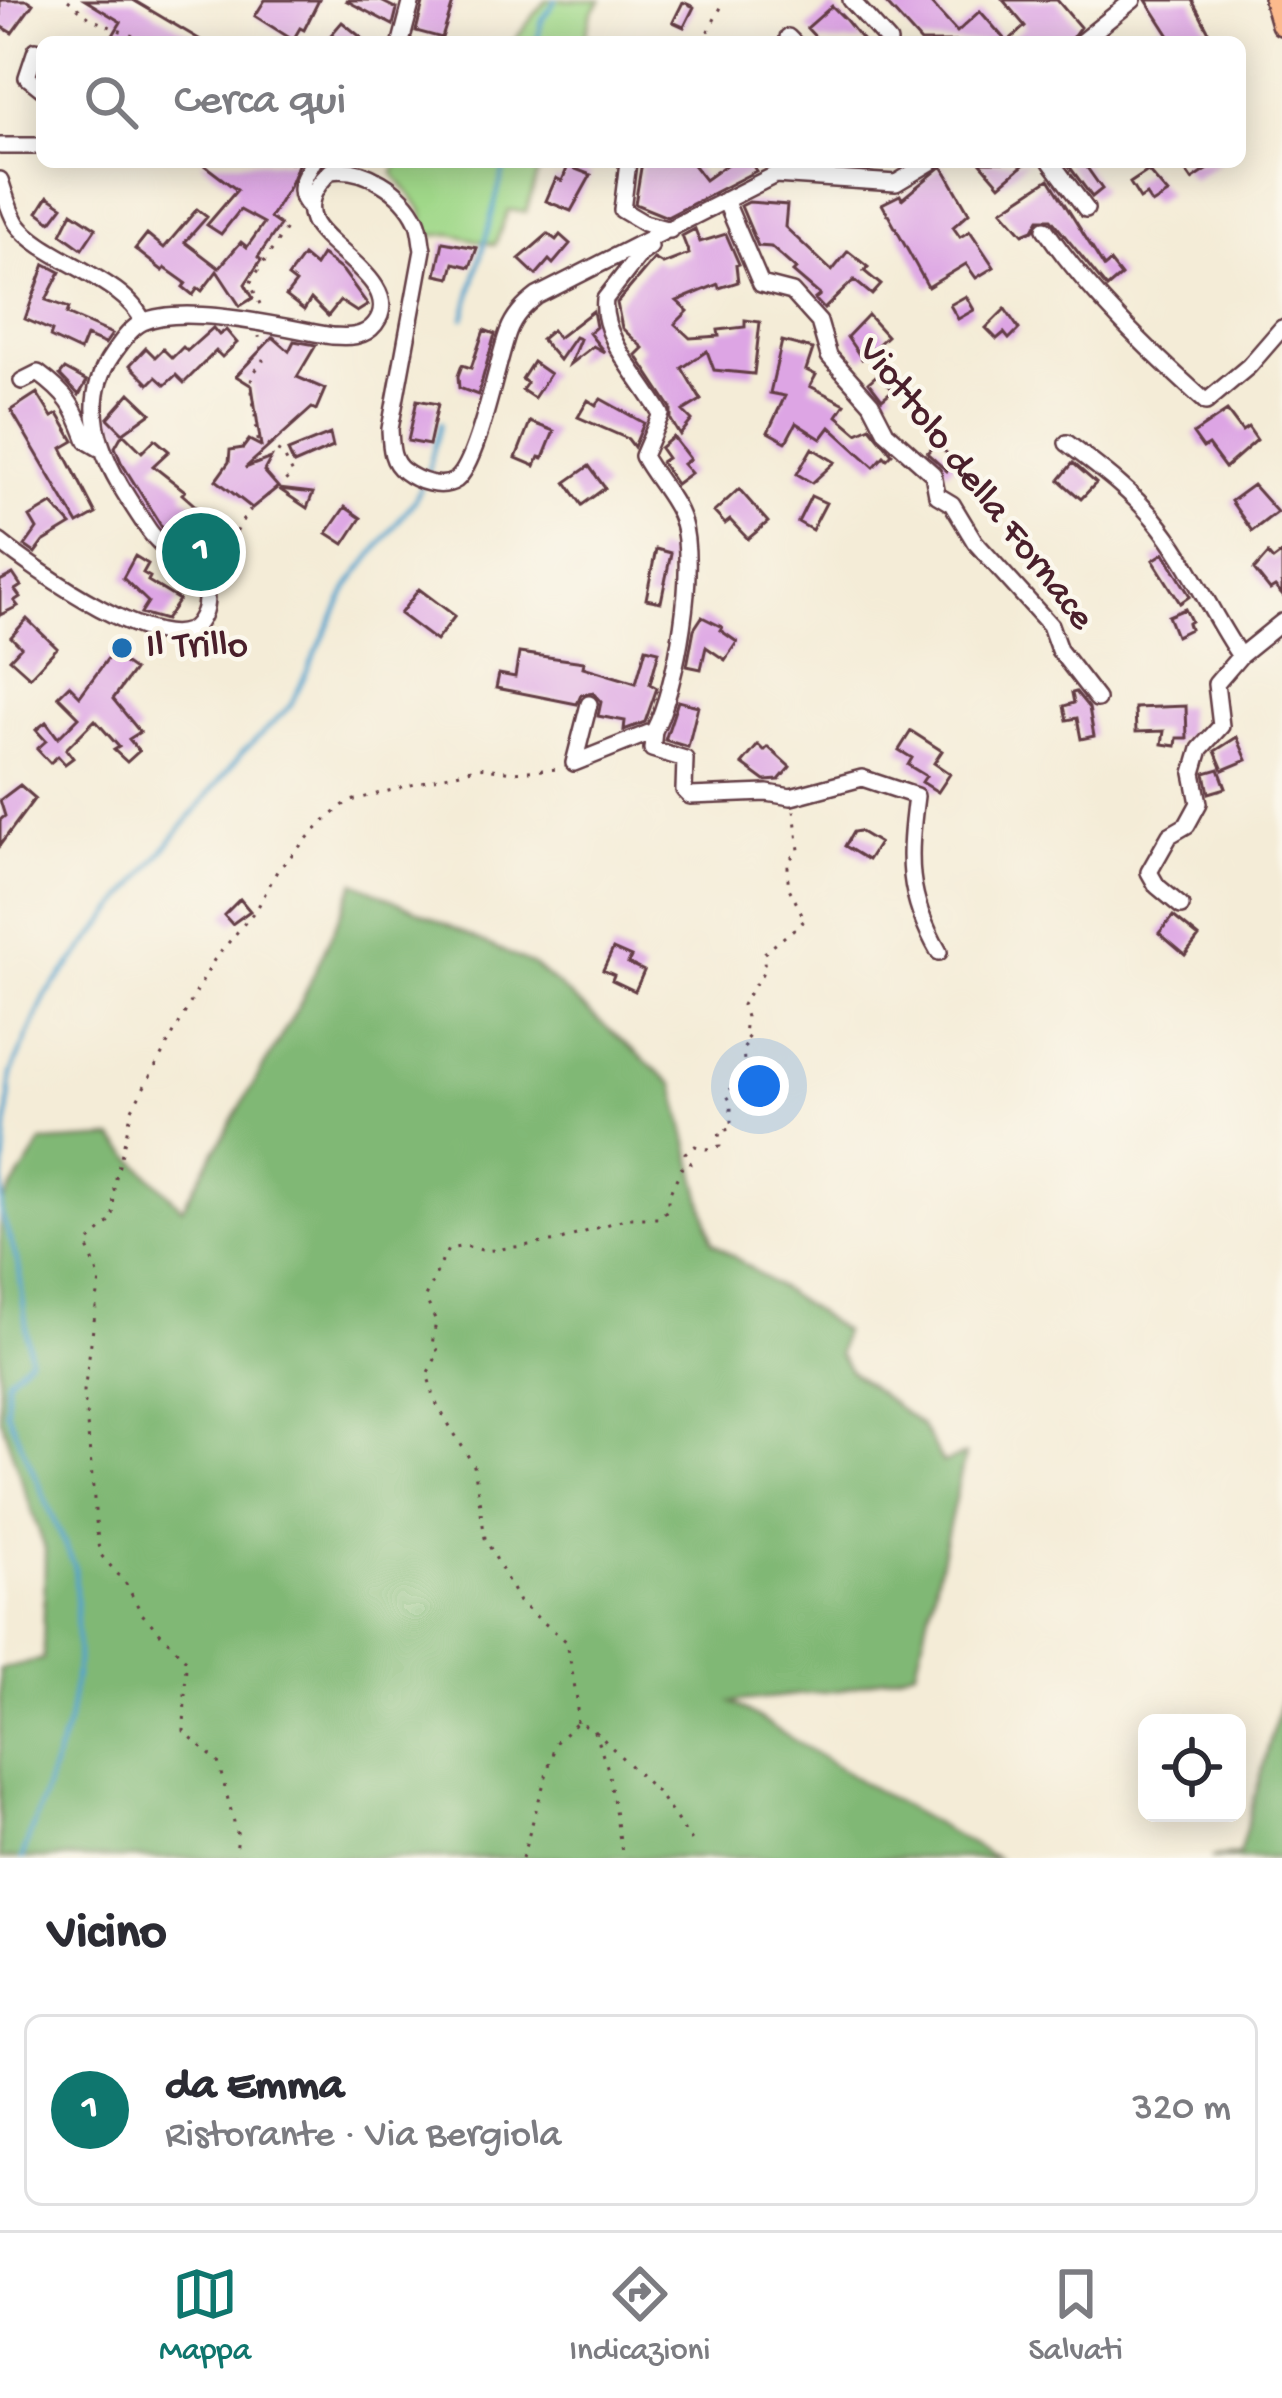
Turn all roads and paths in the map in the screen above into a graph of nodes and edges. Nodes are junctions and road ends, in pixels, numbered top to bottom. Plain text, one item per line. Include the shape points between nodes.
1 (68, 0) edge
2 (412, 0) edge
3 (725, 0) edge
4 (851, 0) edge
5 (1132, 0) edge
6 (1275, 0) edge
7 (1282, 24) edge
8 (133, 36) edge
9 (403, 36) edge
10 (705, 36) edge
11 (884, 36) edge
12 (1088, 36) edge
13 (36, 50) dead end
14 (36, 84) edge
15 (0, 146) edge
16 (36, 146) edge
17 (310, 168) edge
18 (627, 168) edge
19 (921, 168) edge
20 (1055, 168) edge
21 (0, 180) edge
22 (725, 200) junction
23 (310, 207) junction
24 (1086, 209) dead end
25 (290, 223) dead end
26 (1046, 229) dead end
27 (670, 230) junction
28 (143, 322) junction
29 (256, 323) junction
30 (1282, 328) edge
31 (22, 381) dead end
32 (1067, 443) dead end
33 (99, 448) junction
34 (0, 542) edge
35 (200, 581) junction
36 (1282, 622) edge
37 (1240, 656) junction
38 (1097, 699) dead end
39 (589, 704) dead end
40 (654, 731) junction
41 (574, 763) junction
42 (790, 796) junction
43 (1181, 906) dead end
44 (939, 952) dead end
45 (577, 1724) junction
46 (593, 1729) junction
47 (696, 1847) dead end
48 (235, 1858) edge
49 (522, 1858) edge
50 (623, 1858) edge

1 - 8 path
2 - 9 street
3 - 10 path
4 - 11 street
5 - 12 street
6 - 7 main road
13 - 14 street via 28,77
15 - 16 street
17 - 23 street via 300,190
18 - 27 street via 622,210
19 - 22 street via 896,183 775,176
20 - 24 street
21 - 28 street via 19,227 96,278
22 - 27 street
22 - 38 street, Viottolo della Fornace via 761,284 792,292 819,322 829,356 886,432 933,474 937,495 1050,625
23 - 27 street via 324,177 343,169 383,184 417,221 423,250 390,429 401,470 430,484 460,477 522,308
23 - 29 street via 323,236 372,281 379,317 352,337
25 - 29 path via 250,283 262,311
26 - 30 street via 1206,402
27 - 40 street via 640,254 604,304 612,334 661,414 643,451 681,516 686,542 671,688
28 - 29 street via 193,314
28 - 33 street via 104,367 95,394
29 - 35 path via 263,361 251,383 258,440 283,454 293,474 246,514
31 - 33 street via 38,373 64,392 87,441
32 - 37 street via 1156,522
33 - 35 street via 150,533
34 - 35 street via 68,590 159,633 181,635 196,626 206,601
36 - 37 street
37 - 43 street via 1216,684 1222,726 1200,749 1193,773 1199,803 1149,872
39 - 41 street
40 - 41 street
40 - 42 street via 652,749 686,761 687,795
41 - 48 path via 543,772 479,767 380,792 347,802 314,831 214,960 132,1109 113,1220 86,1244 100,1280 84,1391 99,1553 185,1660 184,1731 218,1762 238,1837
42 - 44 street via 862,778 916,796 912,893
42 - 45 path via 799,850 788,861 788,886 805,920 763,954 765,969 742,1005 751,1040 743,1049 745,1075 726,1094 731,1130 719,1130 720,1146 685,1154 691,1163 659,1218 627,1218 558,1241 448,1249 425,1297 436,1321 432,1345 439,1352 427,1374 437,1405 474,1466 485,1538 519,1602 567,1642
45 - 46 path
45 - 49 path via 556,1742
46 - 47 path via 658,1793
46 - 50 path

